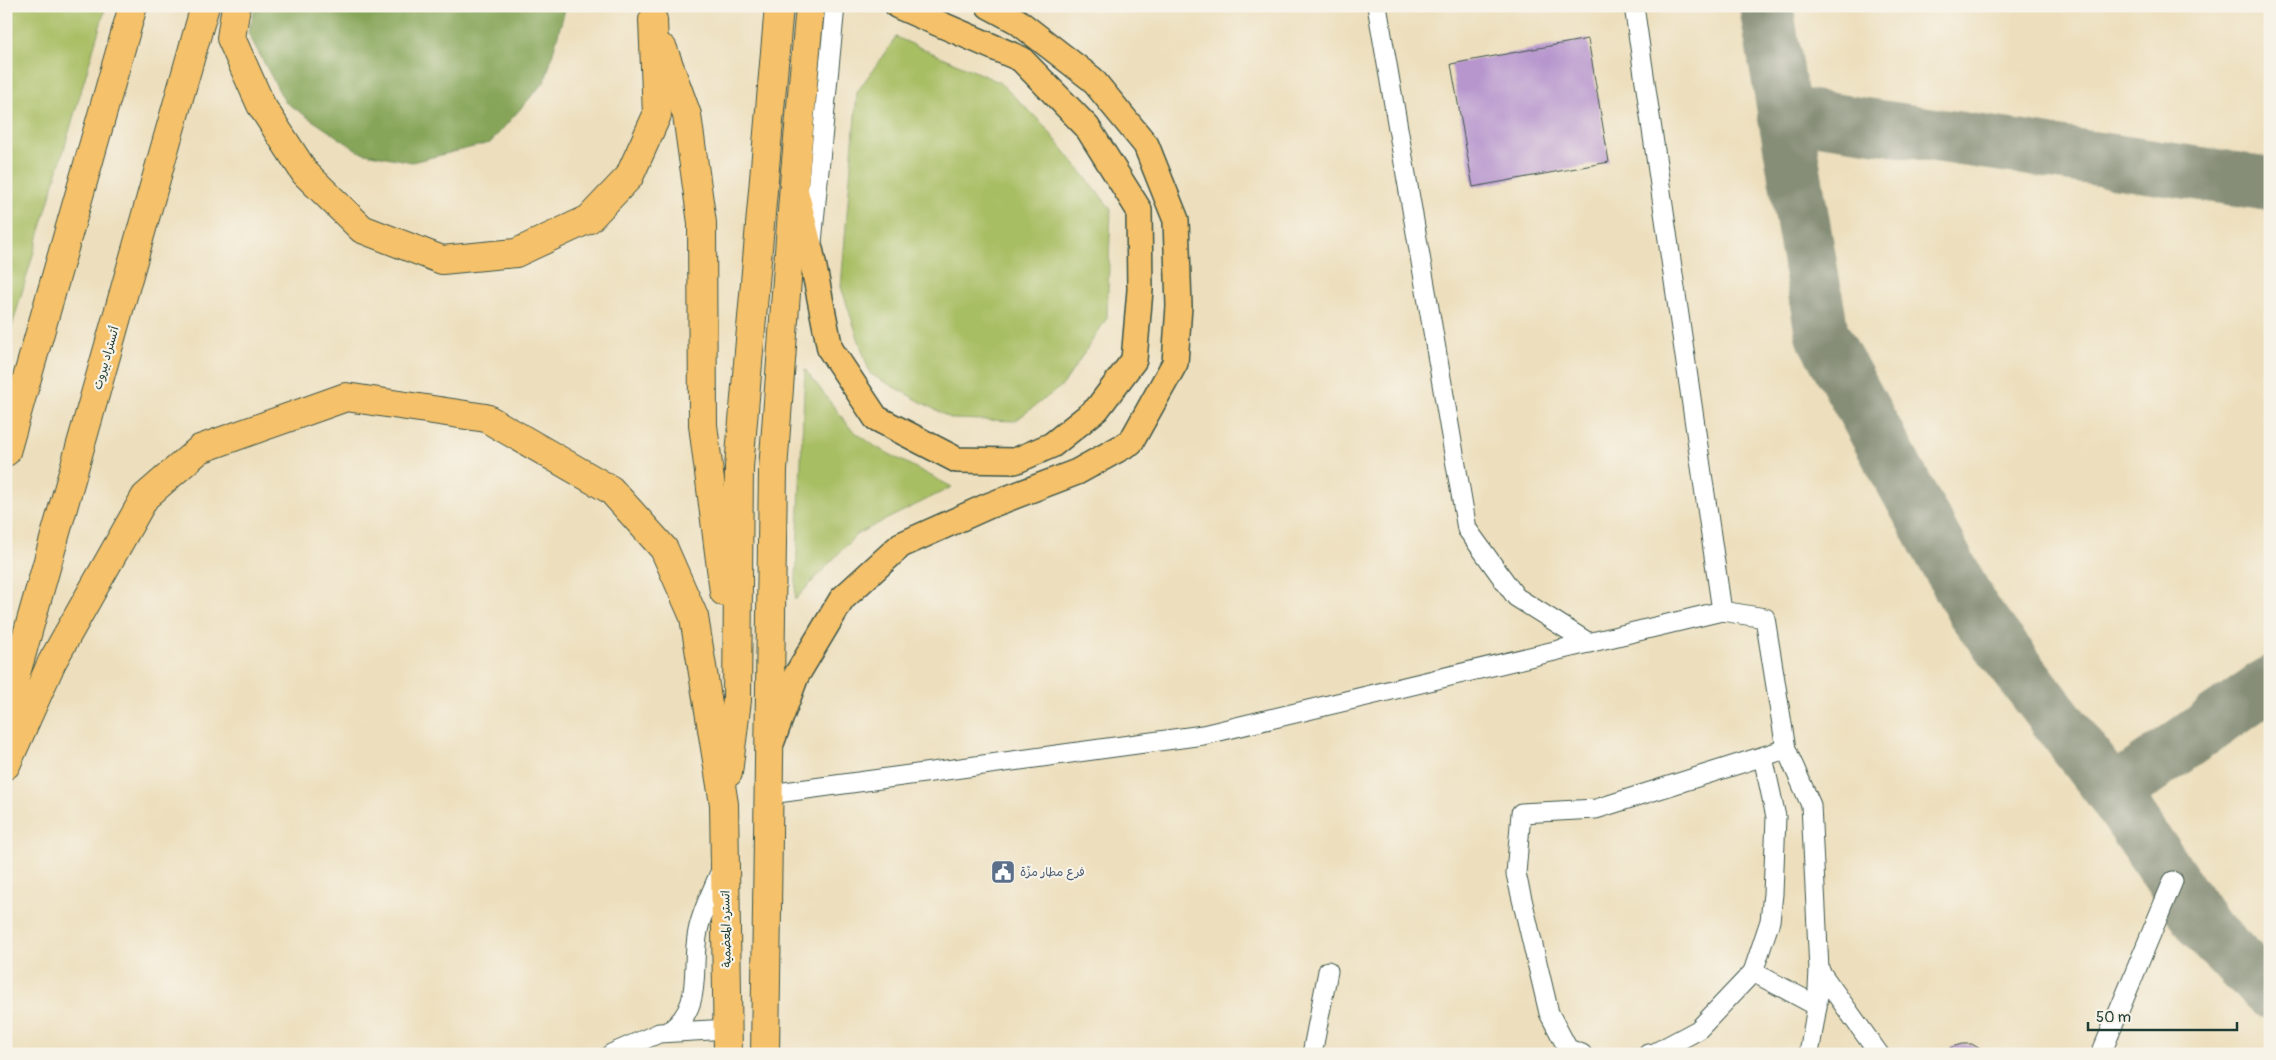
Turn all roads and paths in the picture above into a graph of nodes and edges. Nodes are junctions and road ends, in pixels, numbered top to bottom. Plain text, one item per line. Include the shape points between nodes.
1 (133, 6) edge
2 (205, 6) edge
3 (236, 6) edge
4 (779, 6) edge
5 (810, 6) edge
6 (835, 6) edge
7 (898, 6) edge
8 (989, 6) edge
9 (1377, 6) edge
10 (1634, 6) edge
11 (649, 13) edge
12 (794, 184) junction
13 (811, 253) junction
14 (6, 452) edge
15 (1722, 611) junction
16 (1590, 643) junction
17 (737, 700) junction
18 (6, 709) edge
19 (770, 745) junction
20 (1786, 749) junction
21 (1764, 757) junction
22 (6, 765) edge
23 (770, 794) junction
24 (724, 804) junction
25 (725, 861) junction
26 (2173, 881) dead end
27 (1819, 970) junction
28 (1328, 972) dead end
29 (1753, 972) junction
30 (1817, 1006) junction
31 (668, 1032) junction
32 (728, 1042) edge
33 (611, 1054) edge
34 (765, 1054) edge
35 (1312, 1054) edge
36 (1582, 1054) edge
37 (1648, 1054) edge
38 (1809, 1054) edge
39 (1879, 1054) edge
40 (2101, 1054) edge

1 - 14 highway
2 - 18 highway, أتستراد بيروت
3 - 11 highway via 232,38 262,105 304,173 362,229 442,260 516,253 589,219 629,177 657,115
4 - 17 highway via 739,467
5 - 12 highway
6 - 13 street
7 - 13 main road via 1021,59 1087,127 1139,210 1140,290 1134,360 1097,409 1052,445 1015,461 957,460 876,418 830,349
8 - 19 main road via 1017,21 1092,79 1146,145 1176,220 1180,306 1175,363 1131,442 1077,472 988,506 902,545 842,599 796,676
9 - 16 street via 1466,529 1516,597
10 - 15 street
11 - 17 highway via 686,115 702,223 704,424
12 - 13 main road
12 - 19 highway via 773,470
15 - 16 street
15 - 20 street via 1765,618
16 - 23 street via 1203,735
17 - 24 highway
19 - 23 highway
20 - 21 street
20 - 27 street via 1811,805
21 - 29 street via 1776,817 1773,894 1770,921
21 - 36 street via 1596,809 1521,813 1516,874 1549,1013 1568,1049
22 - 24 highway via 52,662 146,498 200,449 346,397 486,418 611,490 664,549 694,617
23 - 34 highway
24 - 25 highway, اتسترد المعضمية
25 - 31 street via 698,929 694,993 690,1006 684,1019
25 - 32 highway, اتسترد المعضمية
26 - 40 street
27 - 30 street
27 - 39 street
28 - 35 street
29 - 30 street
29 - 37 street via 1698,1030
30 - 38 street
31 - 32 street
31 - 33 street via 650,1036

